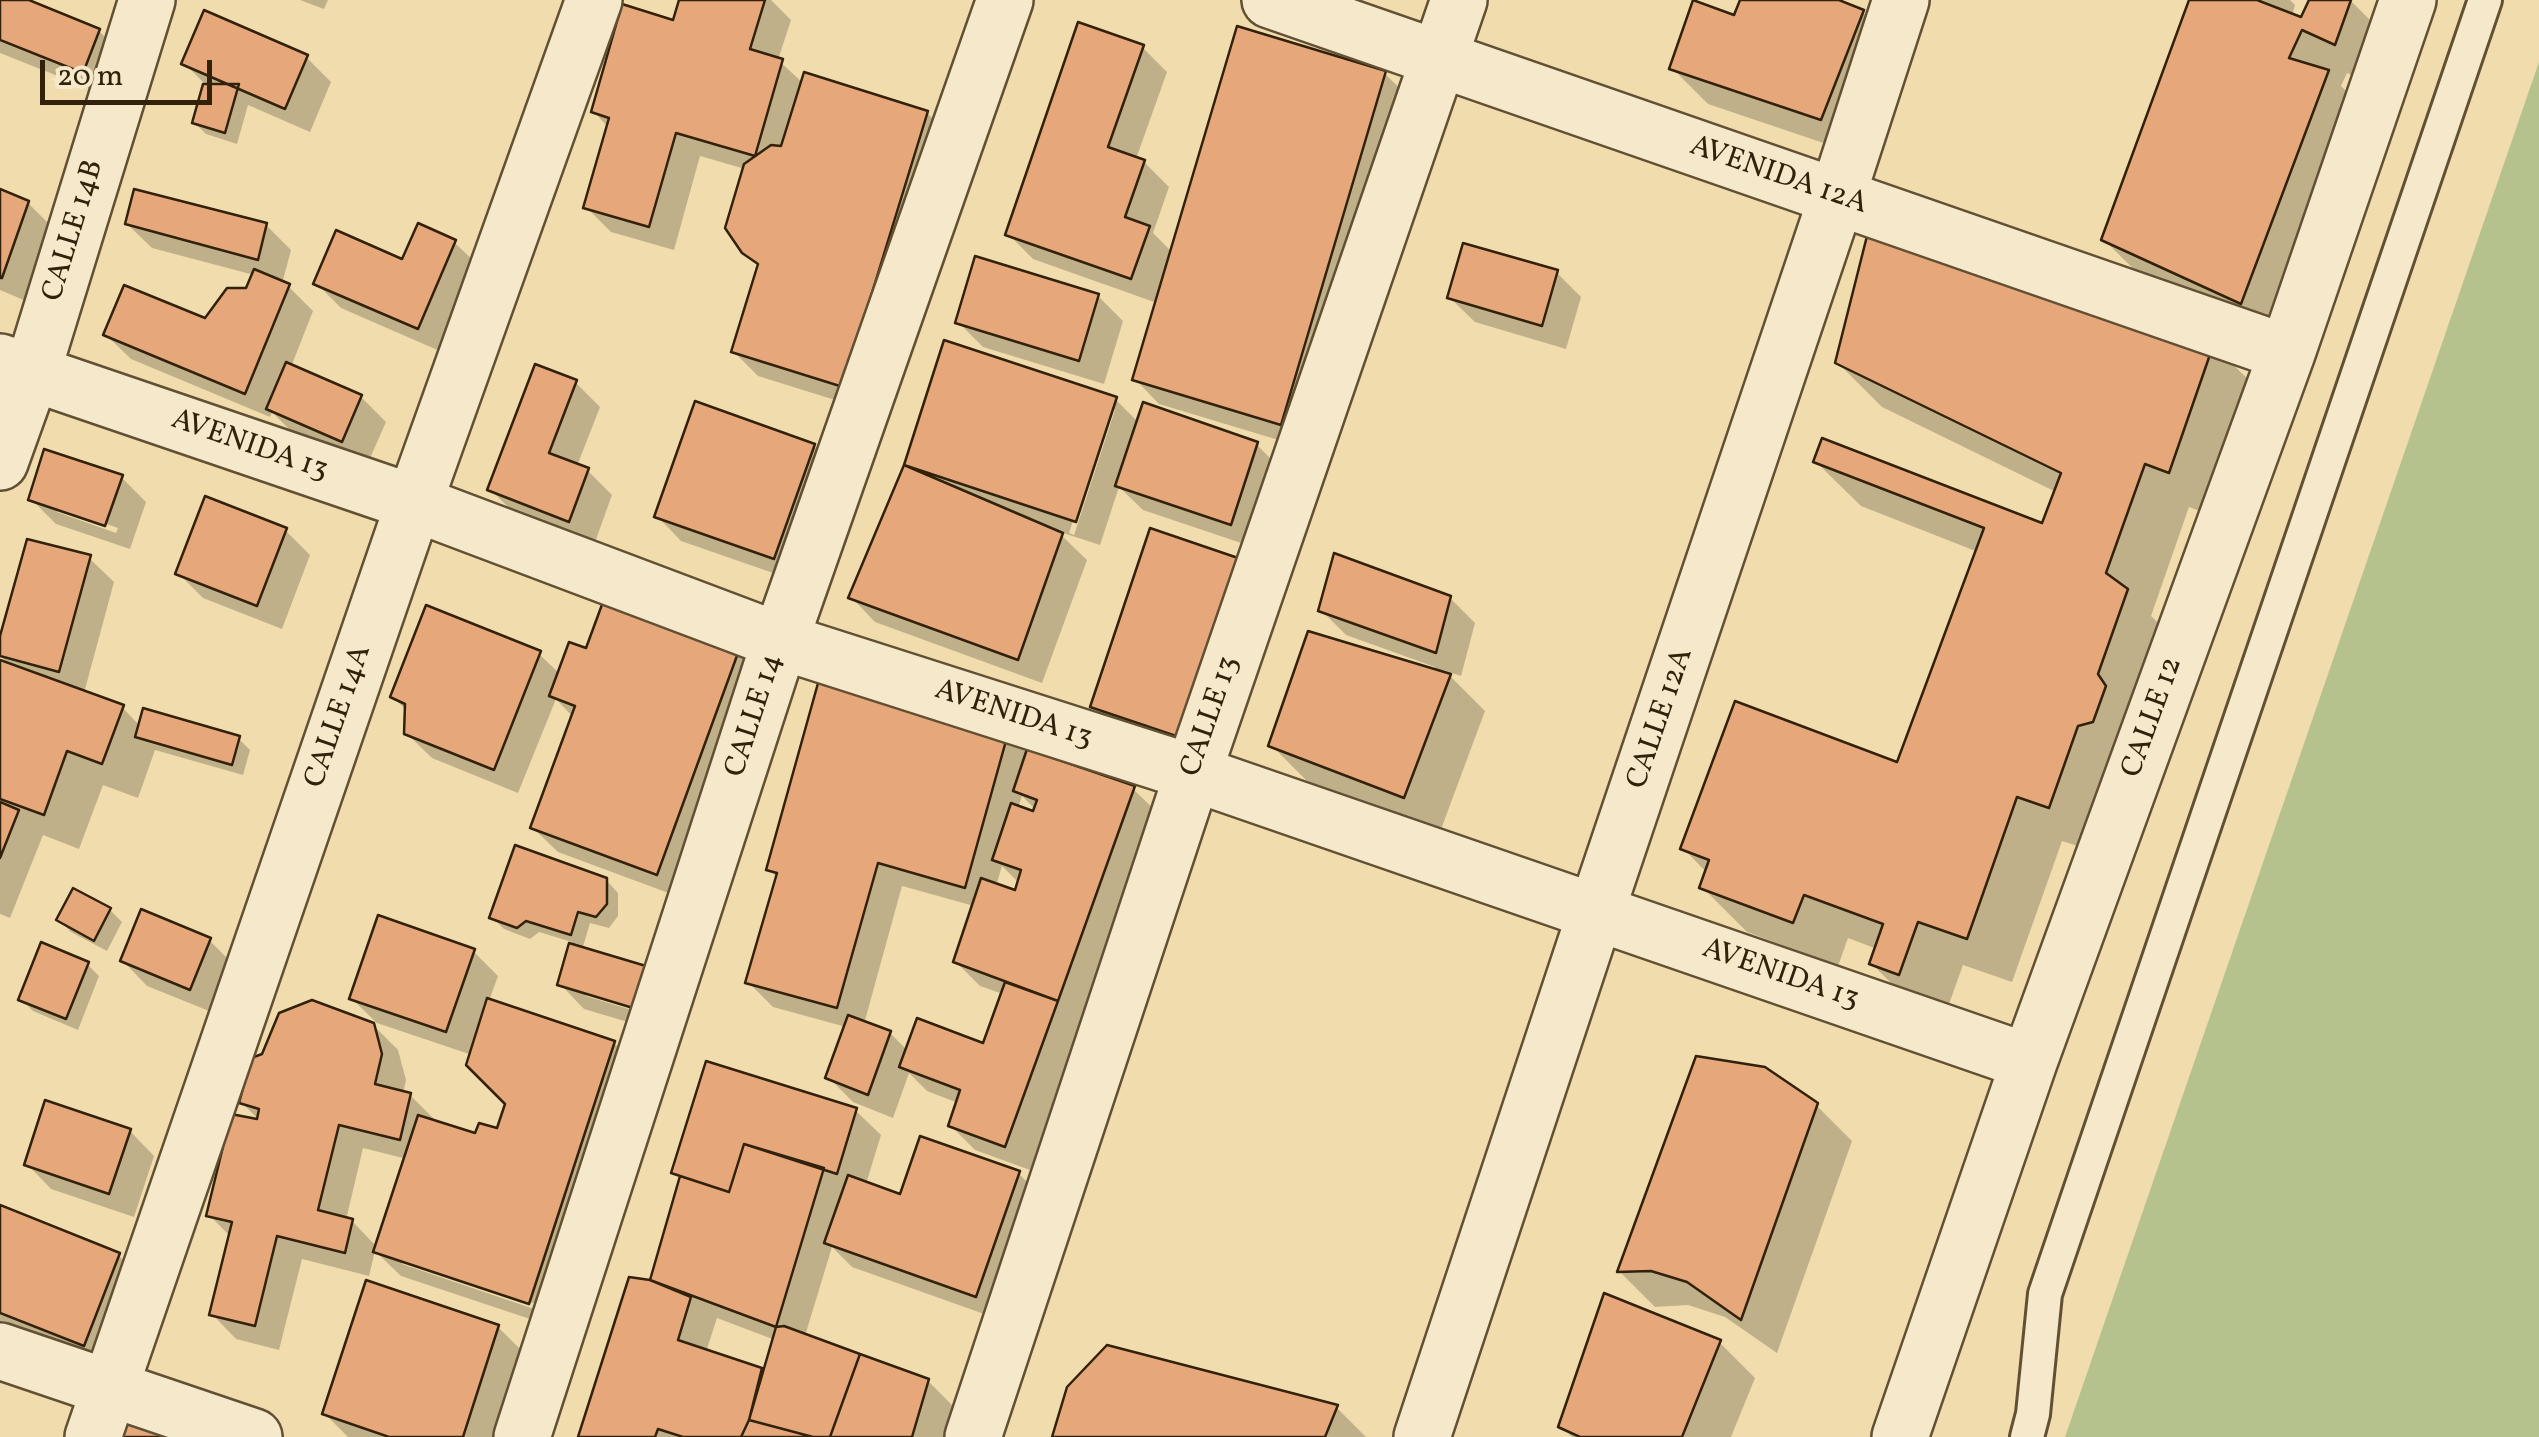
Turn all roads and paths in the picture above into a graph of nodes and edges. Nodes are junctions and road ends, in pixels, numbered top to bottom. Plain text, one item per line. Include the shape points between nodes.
1 (147, 0) edge
2 (594, 0) edge
3 (1006, 0) edge
4 (1270, 0) edge
5 (1459, 0) edge
6 (1902, 0) edge
7 (2408, 0) edge
8 (2484, 0) edge
9 (1438, 60) junction
10 (1838, 197) junction
11 (2286, 353) junction
12 (16, 367) edge
13 (0, 462) edge
14 (414, 503) junction
15 (780, 641) junction
16 (1192, 773) junction
17 (1596, 912) junction
18 (2029, 1062) junction
19 (0, 1352) edge
20 (101, 1413) edge
21 (254, 1437) edge
22 (522, 1437) edge
23 (973, 1437) edge
24 (1422, 1437) edge
25 (1900, 1437) edge
26 (2028, 1437) edge

1 - 12 street, CALLE 14B
2 - 14 street, CALLE 14A
3 - 15 street, CALLE 14
4 - 9 street, AVENIDA 12A
5 - 9 street, CALLE 13
6 - 10 street, CALLE 12A
7 - 11 street, CALLE 12
8 - 26 lane via 2045,1294
9 - 10 street, AVENIDA 12A
9 - 16 street, CALLE 13
10 - 11 street, AVENIDA 12A
10 - 17 street, CALLE 12A
11 - 18 street, CALLE 12
12 - 13 street, CALLE 14B
12 - 14 street, AVENIDA 13
14 - 15 street, AVENIDA 13
14 - 20 street, CALLE 14A
15 - 16 street, AVENIDA 13
15 - 22 street, CALLE 14
16 - 17 street, AVENIDA 13
16 - 23 street, CALLE 13
17 - 18 street, AVENIDA 13
17 - 24 street, CALLE 12A
18 - 25 street, CALLE 12
19 - 20 street
20 - 21 street

